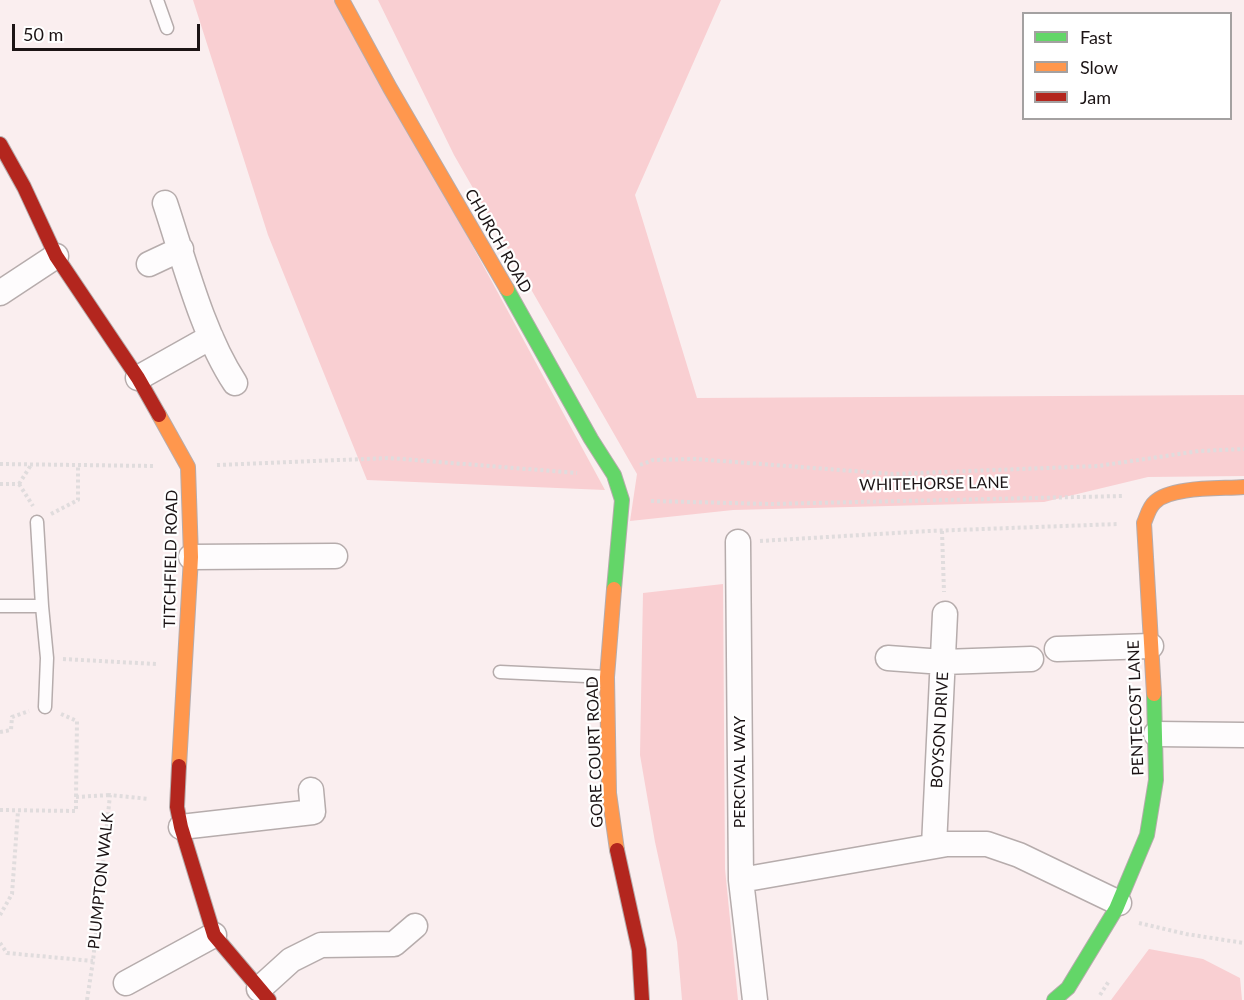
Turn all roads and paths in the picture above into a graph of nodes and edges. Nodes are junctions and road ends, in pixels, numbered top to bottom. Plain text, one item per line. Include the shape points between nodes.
1 (157, 0) edge
2 (342, 0) edge
3 (167, 28) dead end
4 (0, 144) edge
5 (165, 203) dead end
6 (181, 249) junction
7 (56, 256) junction
8 (149, 264) dead end
9 (0, 293) edge
10 (211, 338) junction
11 (138, 378) junction
12 (235, 383) dead end
13 (1244, 449) edge
14 (0, 464) edge
15 (31, 464) junction
16 (78, 465) junction
17 (163, 466) dead end
18 (188, 467) junction
19 (614, 475) junction
20 (0, 484) edge
21 (19, 484) junction
22 (1244, 487) edge
23 (622, 500) junction
24 (1156, 500) junction
25 (37, 522) junction
26 (1144, 523) junction
27 (942, 530) junction
28 (738, 542) joint
29 (335, 556) dead end
30 (191, 557) junction
31 (0, 606) edge
32 (42, 606) junction
33 (945, 614) joint
34 (1151, 646) junction
35 (1057, 649) dead end
36 (156, 653) dead end
37 (47, 658) junction
38 (888, 658) dead end
39 (1030, 659) dead end
40 (943, 662) junction
41 (156, 664) junction
42 (500, 672) dead end
43 (155, 676) dead end
44 (607, 677) junction
45 (45, 707) junction
46 (0, 732) edge
47 (1156, 734) junction
48 (1244, 735) edge
49 (152, 788) dead end
50 (310, 790) dead end
51 (110, 795) junction
52 (76, 797) junction
53 (0, 810) edge
54 (18, 810) junction
55 (181, 827) junction
56 (934, 846) junction
57 (741, 880) junction
58 (1119, 903) junction
59 (0, 915) edge
60 (1136, 922) dead end
61 (415, 926) dead end
62 (214, 935) junction
63 (0, 943) edge
64 (1244, 943) edge
65 (93, 961) junction
66 (126, 983) dead end
67 (264, 995) edge
68 (87, 1000) edge
69 (642, 1000) edge
70 (755, 1000) edge
71 (1054, 1000) edge

1 - 3 lane
2 - 19 street, CHURCH ROAD
4 - 7 street, TITCHFIELD ROAD
5 - 6 street
6 - 8 street
6 - 10 street
7 - 9 street
7 - 11 street, TITCHFIELD ROAD
10 - 11 street
10 - 12 street
11 - 18 street, TITCHFIELD ROAD
13 - 19 path via 1199,451 1098,466 893,474 695,459 653,460
14 - 15 path
15 - 16 path
15 - 21 path
16 - 17 path
16 - 25 path via 78,500
18 - 19 path via 390,458
18 - 30 street, TITCHFIELD ROAD
19 - 23 street, CHURCH ROAD
20 - 21 path
21 - 25 path via 33,506
22 - 24 street via 1170,493
23 - 24 path, WHITEHORSE LANE via 782,504 1137,495
23 - 44 street, GORE COURT ROAD
24 - 26 street
25 - 32 lane
26 - 27 path
26 - 34 street, PENTECOST LANE
27 - 28 path
27 - 33 path
28 - 57 street, PERCIVAL WAY
29 - 30 street
30 - 55 street, TITCHFIELD ROAD via 177,784
31 - 32 lane
32 - 37 lane
33 - 40 street, BOYSON DRIVE
34 - 35 street
34 - 47 street, PENTECOST LANE
36 - 41 path
37 - 41 path
37 - 45 lane
38 - 40 street
39 - 40 street
40 - 56 street, BOYSON DRIVE
41 - 43 path
42 - 44 lane
44 - 69 street, GORE COURT ROAD via 609,793 619,867 639,950
45 - 46 path via 12,717 11,730
45 - 52 path via 77,722
47 - 48 street
47 - 58 street, PENTECOST LANE via 1155,780 1147,835
49 - 51 path, PLUMPTON WALK via 151,800
50 - 55 street via 313,812
51 - 52 path
51 - 65 path, PLUMPTON WALK
52 - 54 path via 76,811
53 - 54 path
54 - 59 path via 12,894
55 - 62 street, TITCHFIELD ROAD
56 - 57 street
56 - 58 street via 987,844 1020,855
57 - 70 street, PERCIVAL WAY
58 - 71 street, PENTECOST LANE via 1068,988
60 - 64 path
61 - 67 street via 394,944 321,945 291,960
62 - 66 street
62 - 67 street, TITCHFIELD ROAD
63 - 65 path via 7,953
65 - 68 path, PLUMPTON WALK

